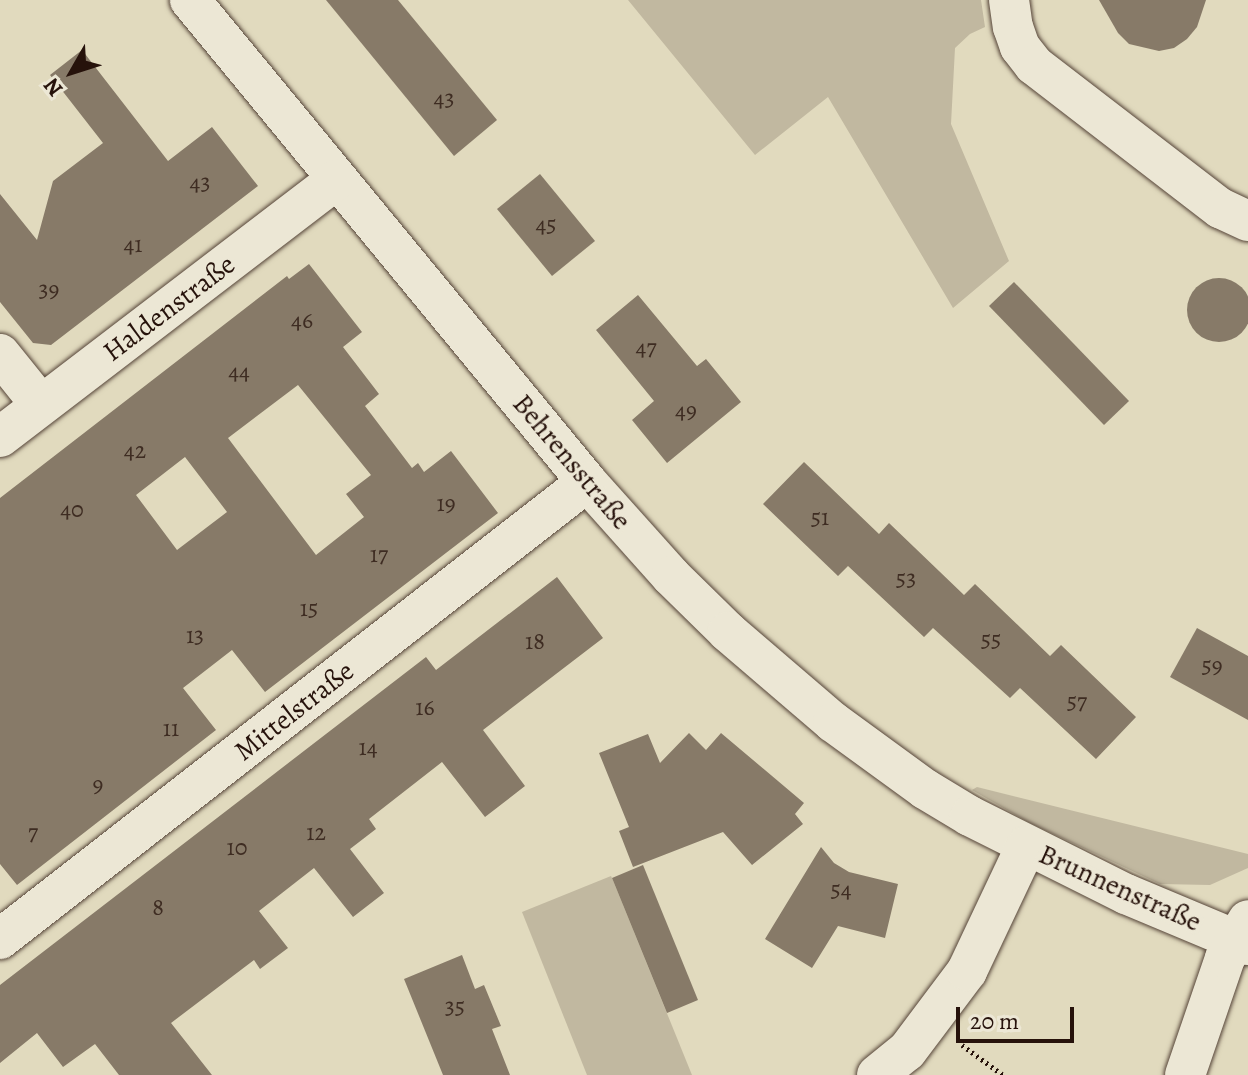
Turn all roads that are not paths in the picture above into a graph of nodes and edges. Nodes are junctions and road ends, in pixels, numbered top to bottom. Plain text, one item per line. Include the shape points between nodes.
1 (190, 0) edge
2 (1009, 0) edge
3 (337, 179) junction
4 (1248, 221) edge
5 (0, 354) edge
6 (41, 405) junction
7 (0, 437) edge
8 (587, 482) junction
9 (1026, 846) junction
10 (1244, 935) edge
11 (0, 939) edge
12 (877, 1075) edge
13 (1185, 1075) edge

1 - 3 street, Behrensstraße
2 - 4 street via 1020,47 1034,65 1220,208
3 - 6 street, Haldenstraße
3 - 8 street, Behrensstraße
5 - 6 street
6 - 7 street, Haldenstraße
8 - 9 street, Behrensstraße via 671,576 800,696 925,789
8 - 11 street, Mittelstraße
9 - 10 street, Brunnenstraße via 1126,894
9 - 12 street, Brunnenstraße via 967,971 907,1051
10 - 13 street

